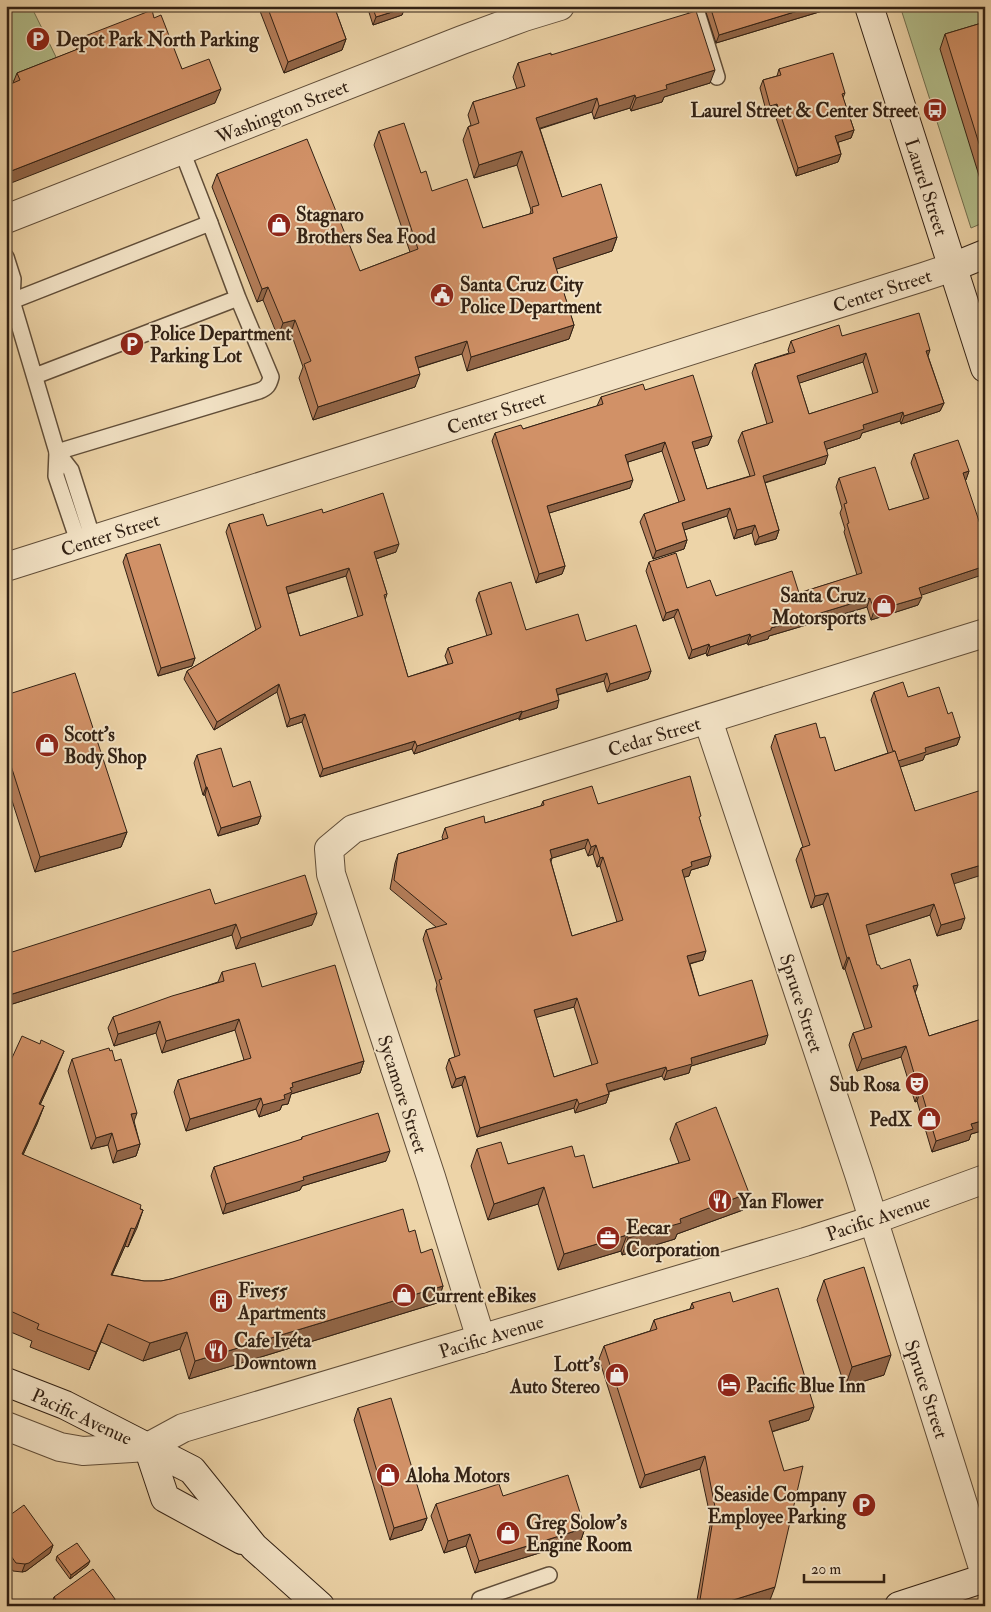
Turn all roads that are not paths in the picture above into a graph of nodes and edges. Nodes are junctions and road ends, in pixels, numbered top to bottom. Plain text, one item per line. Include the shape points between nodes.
1 (560, 6) edge
2 (695, 6) edge
3 (869, 6) edge
4 (717, 77) dead end
5 (182, 151) junction
6 (6, 219) edge
7 (210, 224) junction
8 (985, 254) edge
9 (6, 257) edge
10 (953, 267) junction
11 (9, 298) edge
12 (238, 298) junction
13 (985, 368) edge
14 (35, 376) junction
15 (56, 452) junction
16 (86, 542) junction
17 (6, 567) edge
18 (985, 633) edge
19 (708, 720) junction
20 (329, 849) joint
21 (985, 1179) edge
22 (872, 1220) junction
23 (481, 1339) junction
24 (6, 1382) edge
25 (6, 1426) edge
26 (148, 1447) junction
27 (254, 1547) junction
28 (985, 1574) edge
29 (550, 1575) dead end
30 (985, 1578) edge
31 (320, 1606) edge
32 (479, 1606) edge
33 (899, 1606) edge

1 - 5 street, Washington Street via 462,40
2 - 4 lane
3 - 10 street, Laurel Street
5 - 6 street, Washington Street
5 - 7 lane
7 - 11 lane
7 - 12 lane
8 - 10 street, Center Street
9 - 11 lane via 13,279
10 - 13 street, Laurel Street
10 - 16 street, Center Street
11 - 14 lane
12 - 14 lane
12 - 15 lane via 271,377 266,388
14 - 15 lane
15 - 16 lane via 56,476
16 - 17 street, Center Street
18 - 19 street, Cedar Street
19 - 20 street, Cedar Street via 353,829
19 - 22 street, Spruce Street
20 - 23 street, Sycamore Street via 330,874
21 - 22 street, Pacific Avenue
22 - 23 street, Pacific Avenue
22 - 28 street, Spruce Street
23 - 26 street, Pacific Avenue via 183,1428
24 - 26 street, Pacific Avenue via 65,1406
25 - 26 street via 68,1449
26 - 27 street via 192,1470
26 - 27 street via 164,1498
27 - 31 street
29 - 32 lane via 480,1599
30 - 33 street

